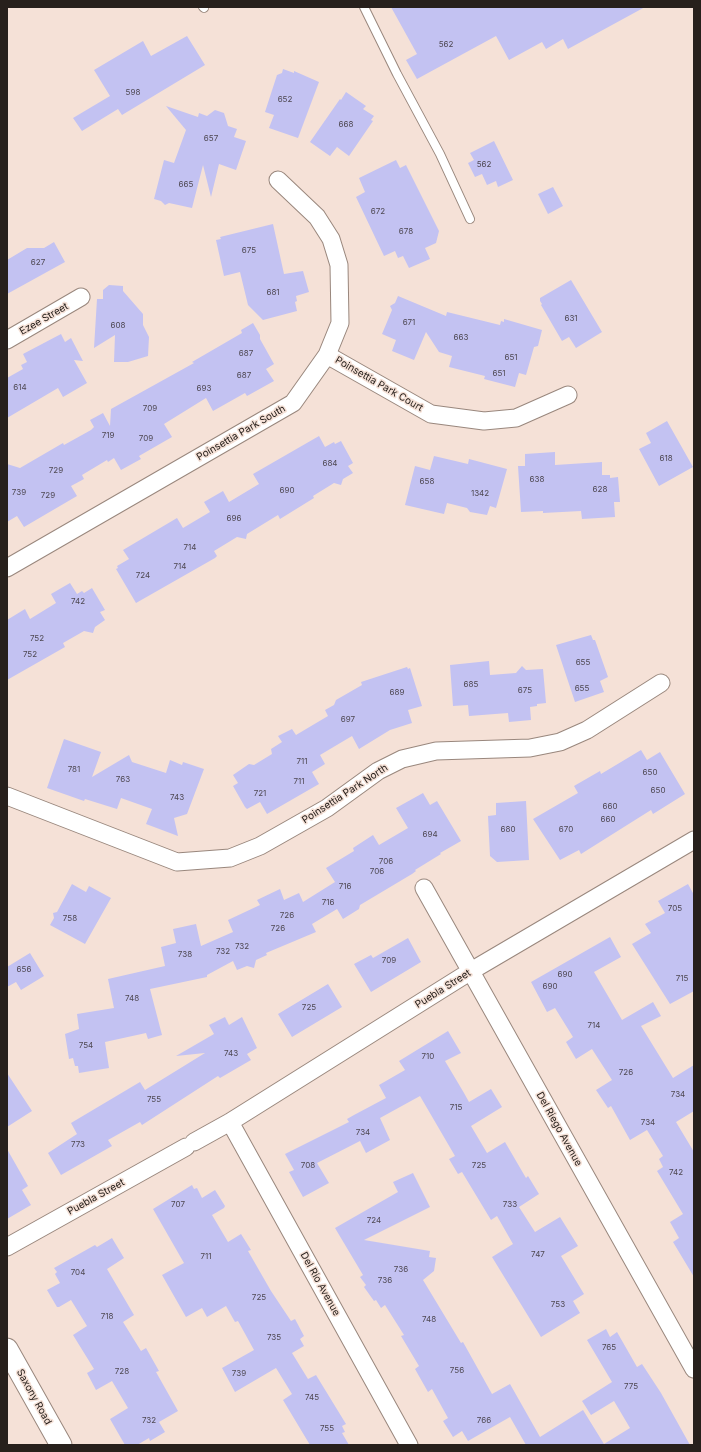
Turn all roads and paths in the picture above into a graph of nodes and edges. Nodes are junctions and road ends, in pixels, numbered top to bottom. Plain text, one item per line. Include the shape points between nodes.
1 (364, 7) edge
2 (278, 180) dead end
3 (470, 220) dead end
4 (81, 297) dead end
5 (7, 340) edge
6 (328, 355) junction
7 (568, 395) dead end
8 (7, 568) edge
9 (661, 683) dead end
10 (7, 796) edge
11 (694, 840) edge
12 (424, 888) dead end
13 (471, 971) junction
14 (230, 1122) junction
15 (7, 1247) edge
16 (7, 1349) edge
17 (694, 1369) edge
18 (61, 1445) edge
19 (409, 1445) edge

1 - 3 lane via 440,154
2 - 6 street, Poinsettia Park South via 317,217 330,239 339,265 340,323
4 - 5 street, Ezee Street
6 - 7 street, Poinsettia Park Court via 431,414 484,421 516,418
6 - 8 street, Poinsettia Park South via 293,403
9 - 10 street, Poinsettia Park North via 587,730 560,742 530,748 436,751 402,759 378,771 327,808 267,843 230,858 177,862
11 - 13 street, Puebla Street
12 - 13 street, Del Riego Avenue
13 - 14 street, Puebla Street
13 - 17 street, Del Riego Avenue
14 - 15 street, Puebla Street
14 - 19 street, Del Rio Avenue
16 - 18 street, Saxony Road

